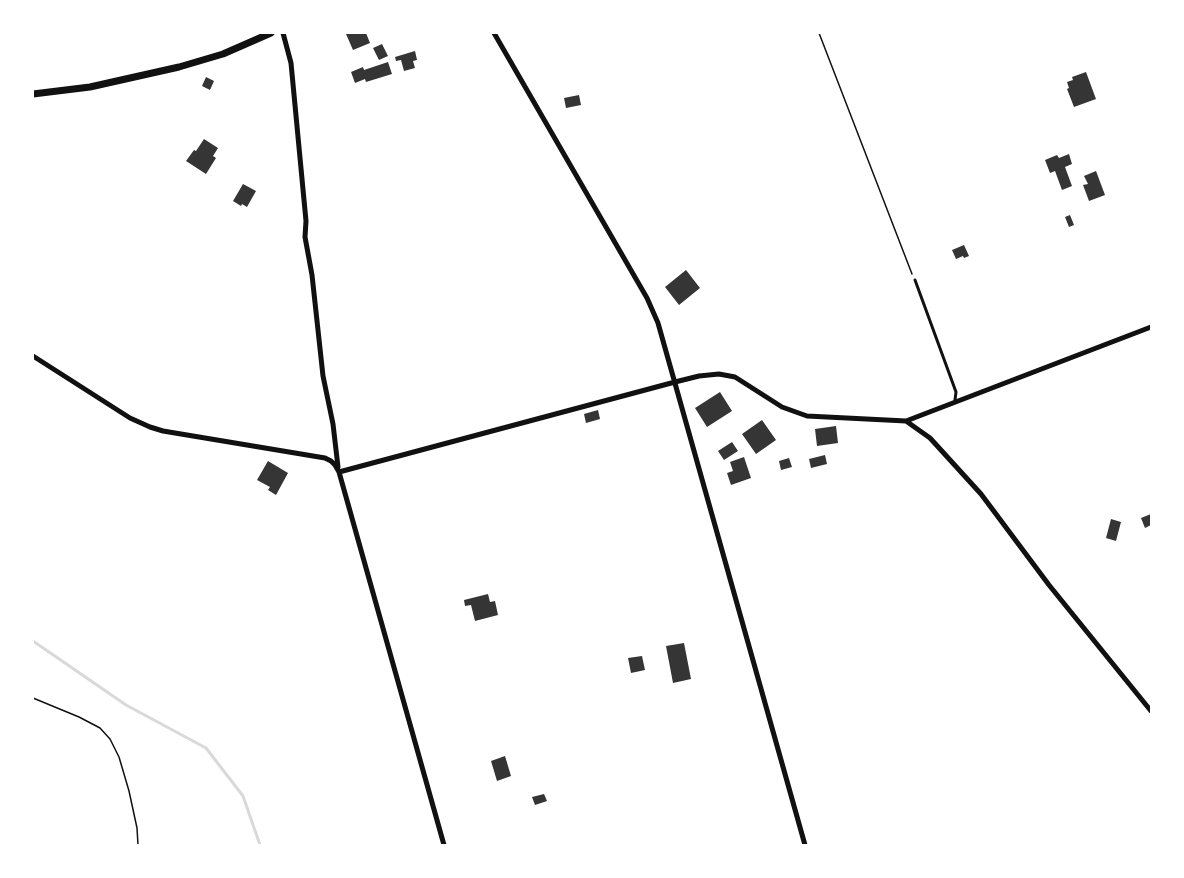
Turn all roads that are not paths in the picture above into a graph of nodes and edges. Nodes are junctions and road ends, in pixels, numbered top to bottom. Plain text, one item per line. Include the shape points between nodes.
1 (271, 33) edge
2 (283, 33) edge
3 (494, 33) edge
4 (33, 94) edge
5 (915, 280) road end
6 (1151, 327) edge
7 (33, 356) edge
8 (675, 382) junction
9 (955, 402) junction
10 (906, 421) junction
11 (339, 472) junction
12 (1151, 711) edge
13 (444, 845) edge
14 (805, 845) edge

1 - 4 street via 229,52 180,67 90,87
2 - 11 street via 291,63 305,237
3 - 8 street via 647,298
5 - 9 lane via 956,392
6 - 9 street
7 - 11 street via 150,428 325,458
8 - 10 street via 726,375 782,407 807,416
8 - 11 street
8 - 14 street
9 - 10 street
10 - 12 street via 935,442 981,494 1048,585
11 - 13 street

